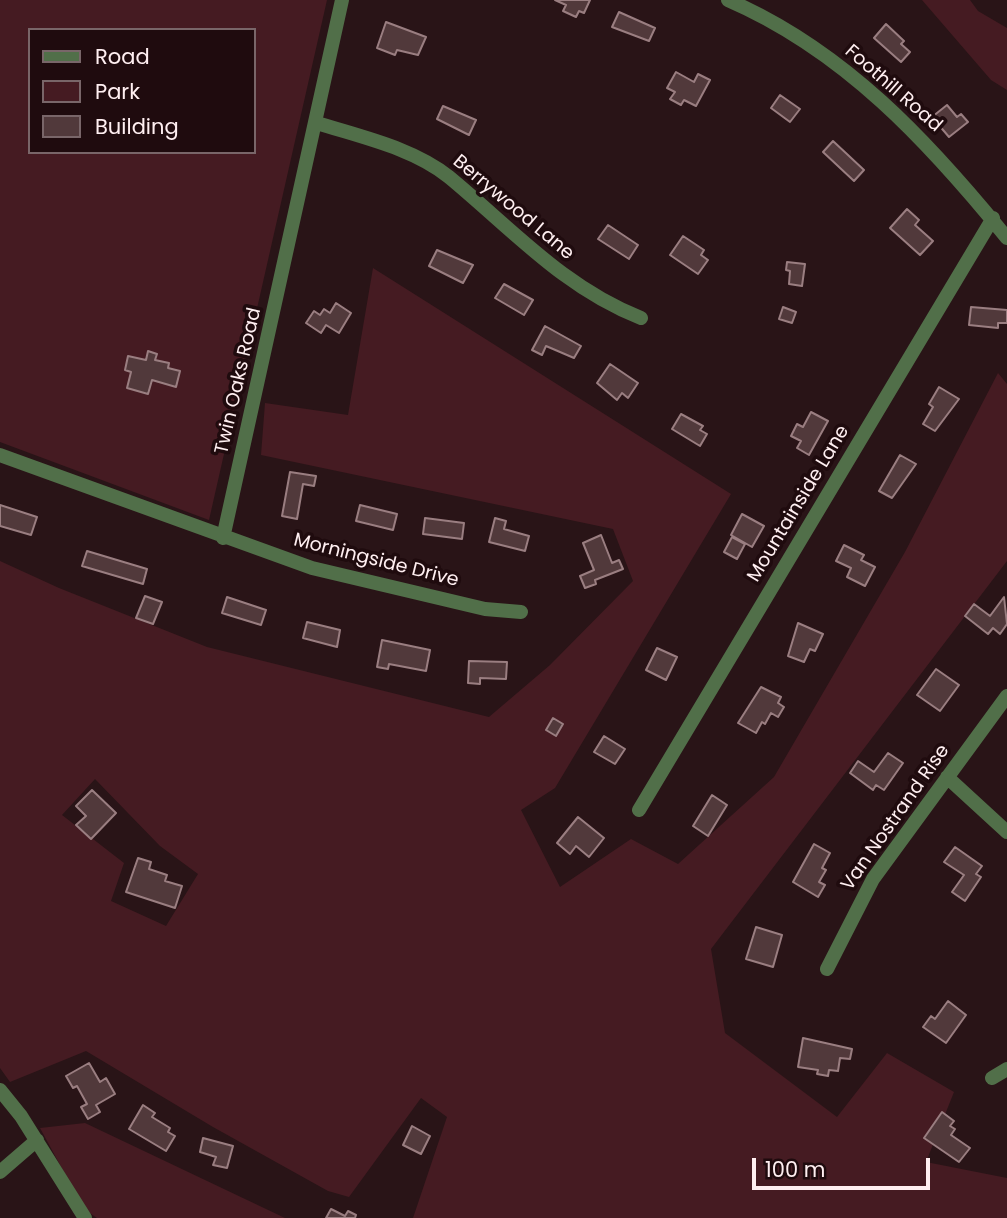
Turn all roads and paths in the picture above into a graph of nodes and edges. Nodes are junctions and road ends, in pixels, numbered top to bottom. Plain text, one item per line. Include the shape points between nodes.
1 (342, 0) edge
2 (728, 0) edge
3 (755, 6) edge
4 (317, 123) junction
5 (993, 218) junction
6 (1007, 238) edge
7 (642, 318) dead end
8 (0, 455) edge
9 (223, 538) junction
10 (521, 612) dead end
11 (1007, 696) edge
12 (947, 778) junction
13 (639, 810) dead end
14 (1007, 832) edge
15 (827, 969) dead end
16 (1007, 1069) edge
17 (992, 1078) dead end
18 (0, 1090) edge
19 (37, 1140) junction
20 (0, 1172) edge
21 (85, 1218) edge

1 - 4 street, Twin Oaks Road
2 - 3 street, Foothill Road
3 - 5 street, Foothill Road via 843,68 912,127
4 - 7 street, Berrywood Lane via 423,160 449,177 552,268
4 - 9 street, Twin Oaks Road
5 - 6 street, Foothill Road
5 - 13 street, Mountainside Lane
8 - 9 street
9 - 10 street, Morningside Drive via 363,582 485,609
11 - 12 street, Van Nostrand Rise
12 - 14 street
12 - 15 street, Van Nostrand Rise via 873,879
16 - 17 street
18 - 19 street
19 - 20 street
19 - 21 street

